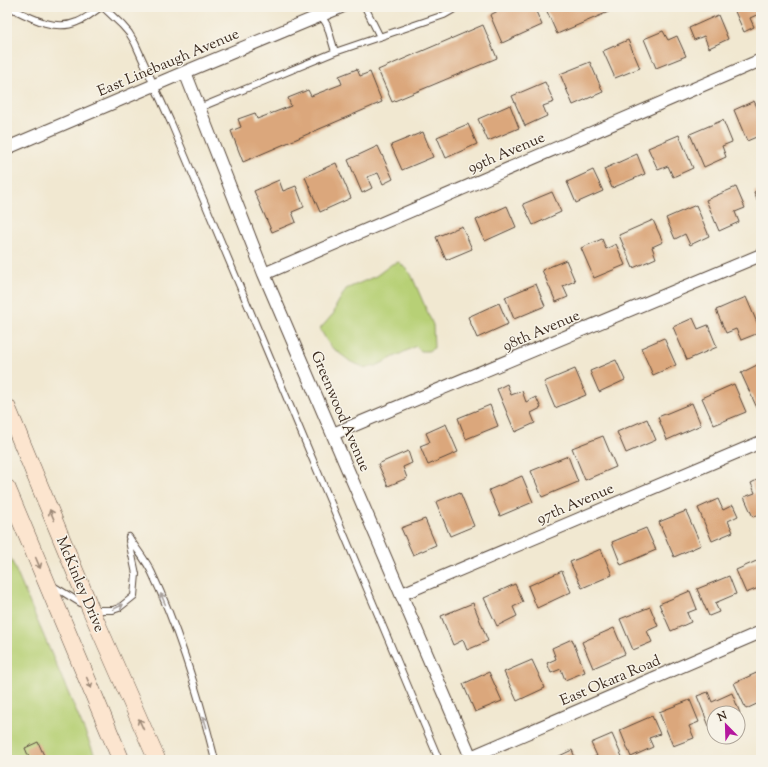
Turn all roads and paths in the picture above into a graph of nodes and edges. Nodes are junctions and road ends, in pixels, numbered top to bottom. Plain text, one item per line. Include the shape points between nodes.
1 (9, 7) edge
2 (102, 7) edge
3 (341, 7) edge
4 (365, 7) edge
5 (458, 7) edge
6 (321, 15) junction
7 (380, 37) junction
8 (335, 52) junction
9 (761, 60) edge
10 (185, 72) junction
11 (155, 85) junction
12 (199, 108) junction
13 (7, 148) edge
14 (761, 256) edge
15 (264, 274) junction
16 (7, 407) edge
17 (333, 434) junction
18 (761, 442) edge
19 (7, 488) edge
20 (46, 582) junction
21 (402, 594) junction
22 (91, 610) junction
23 (761, 632) edge
24 (471, 759) edge
25 (121, 760) edge
26 (157, 760) edge
27 (215, 760) edge
28 (439, 760) edge

1 - 2 lane via 48,24 64,26 77,22
2 - 11 lane via 130,33
3 - 6 street, East Linebaugh Avenue
4 - 7 lane
5 - 7 lane via 444,15
6 - 8 lane
6 - 10 street, East Linebaugh Avenue
7 - 8 lane
8 - 12 lane
9 - 15 street, 99th Avenue
10 - 11 street, East Linebaugh Avenue
10 - 12 street, Greenwood Avenue
11 - 13 street, East Linebaugh Avenue
11 - 28 lane
12 - 15 street, Greenwood Avenue
14 - 17 street, 98th Avenue
15 - 17 street, Greenwood Avenue
22 -> 16 main road, McKinley Drive
17 - 21 street, Greenwood Avenue
18 - 21 street, 97th Avenue
19 -> 20 main road, McKinley Drive
20 - 22 lane
20 -> 25 main road, McKinley Drive
21 - 24 street, Greenwood Avenue
26 -> 22 main road, McKinley Drive
22 - 27 lane via 113,610 134,596 136,574 129,537 151,572 177,632
23 - 24 street, East Okara Road

